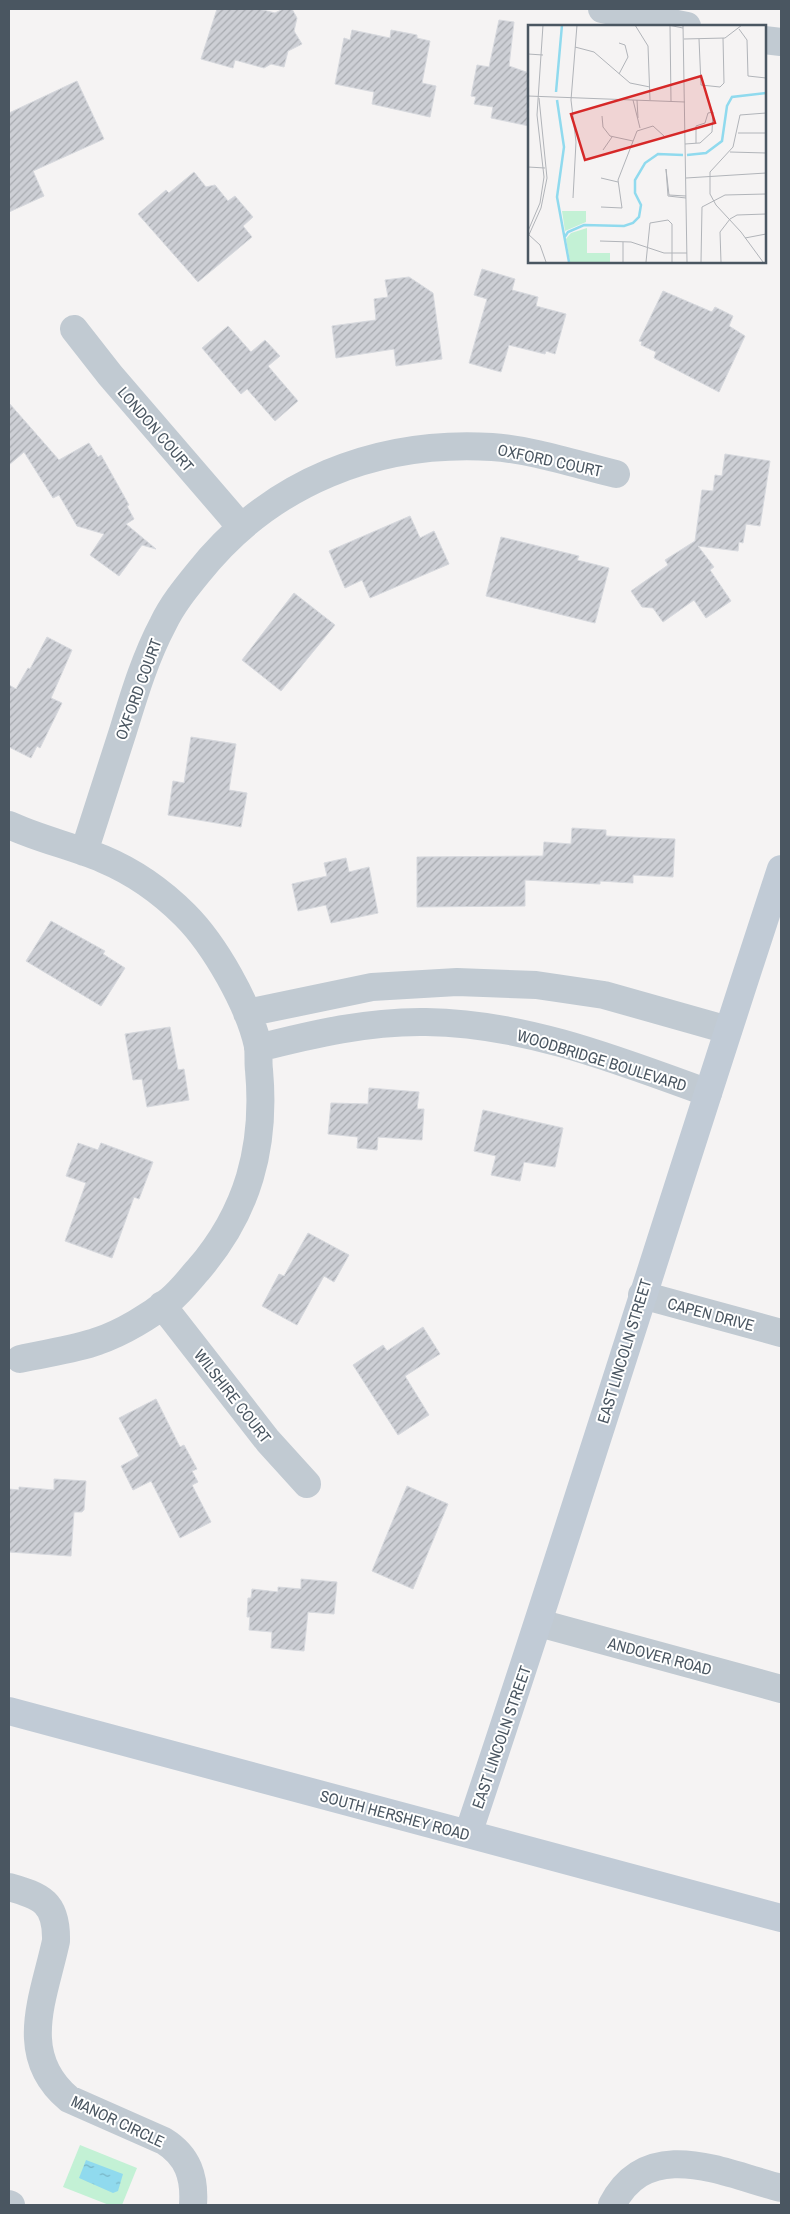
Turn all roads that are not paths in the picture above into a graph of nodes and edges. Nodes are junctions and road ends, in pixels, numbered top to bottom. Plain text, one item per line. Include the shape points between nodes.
1 (602, 9) edge
2 (682, 25) edge
3 (765, 40) edge
4 (781, 42) edge
5 (74, 329) dead end
6 (616, 474) dead end
7 (241, 527) junction
8 (9, 825) edge
9 (84, 852) junction
10 (781, 869) edge
11 (247, 1013) junction
12 (728, 1030) junction
13 (258, 1048) junction
14 (708, 1093) junction
15 (642, 1296) junction
16 (162, 1305) junction
17 (781, 1333) edge
18 (20, 1359) dead end
19 (307, 1484) dead end
20 (539, 1623) junction
21 (781, 1689) edge
22 (9, 1711) edge
23 (468, 1834) junction
24 (9, 1887) edge
25 (781, 1918) edge
26 (781, 2188) edge
27 (193, 2205) edge
28 (612, 2205) edge

1 - 2 street
3 - 4 street
5 - 7 street, LONDON COURT
6 - 7 street, OXFORD COURT via 493,447 414,449 355,463 308,482 269,505
7 - 9 street, OXFORD COURT via 216,551 179,596 163,622 143,667
8 - 9 street
9 - 11 street via 153,886 186,916 218,958
10 - 12 main road, EAST LINCOLN STREET
11 - 12 street via 372,987 457,982 536,985 604,995
11 - 13 street
12 - 14 main road, EAST LINCOLN STREET
13 - 14 street, WOODBRIDGE BOULEVARD via 357,1027 426,1022 462,1024 524,1034 569,1046
13 - 16 street via 262,1108 253,1167 244,1194 210,1256
14 - 15 main road, EAST LINCOLN STREET
15 - 17 street, CAPEN DRIVE
15 - 20 main road, EAST LINCOLN STREET
16 - 18 street via 98,1341
16 - 19 street, WILSHIRE COURT via 268,1441
20 - 21 street, ANDOVER ROAD
20 - 23 main road, EAST LINCOLN STREET
22 - 23 main road, SOUTH HERSHEY ROAD
23 - 25 main road, SOUTH HERSHEY ROAD
24 - 27 street, MANOR CIRCLE via 27,1891 41,1899 52,1912 57,1927 37,2030 43,2069 69,2098 175,2148 192,2175
26 - 28 street via 677,2162 659,2164 641,2172 629,2181

